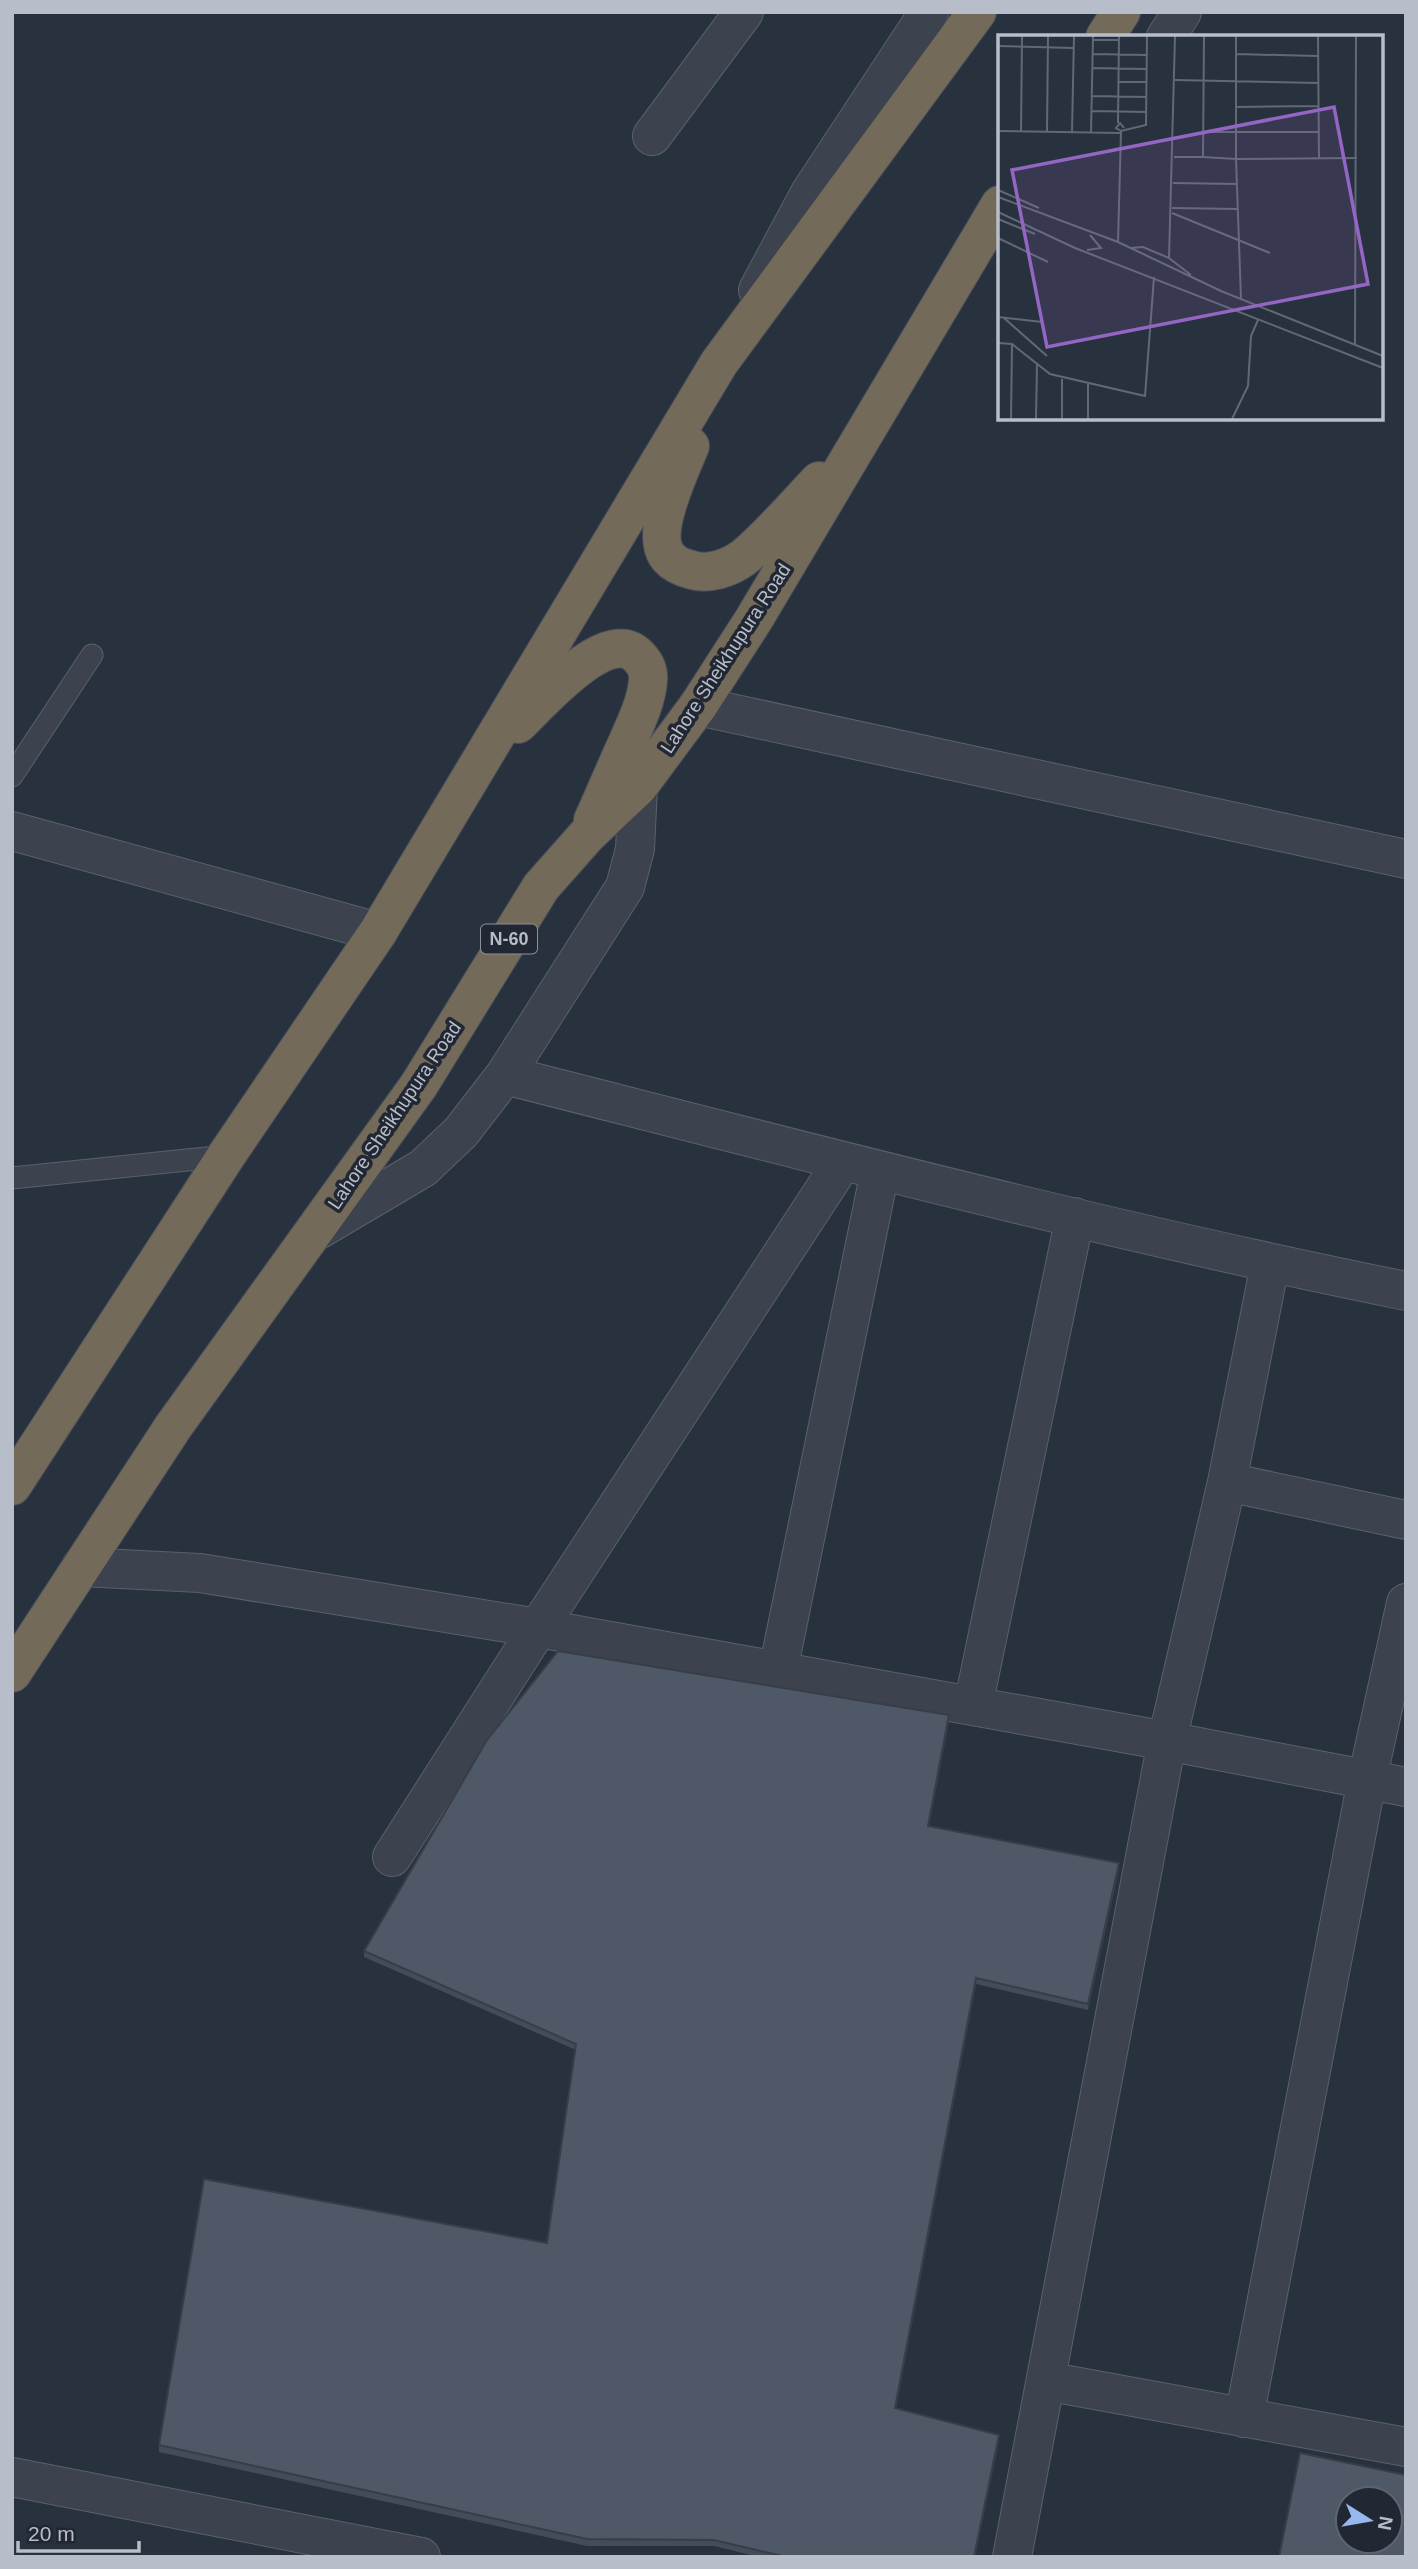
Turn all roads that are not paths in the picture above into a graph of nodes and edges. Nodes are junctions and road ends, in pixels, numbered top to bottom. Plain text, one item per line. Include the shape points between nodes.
1 (744, 12) edge
2 (929, 12) edge
3 (977, 12) edge
4 (1121, 12) edge
5 (1182, 12) edge
6 (1106, 35) edge
7 (1167, 35) edge
8 (652, 136) dead end
9 (998, 208) edge
10 (998, 234) edge
11 (954, 282) junction
12 (719, 363) junction
13 (860, 440) junction
14 (92, 655) dead end
15 (698, 706) junction
16 (483, 757) junction
17 (12, 776) edge
18 (638, 787) junction
19 (12, 831) edge
20 (587, 835) junction
21 (1406, 859) edge
22 (378, 932) junction
23 (505, 1075) junction
24 (226, 1156) junction
25 (843, 1161) junction
26 (880, 1171) junction
27 (12, 1178) edge
28 (1075, 1217) junction
29 (313, 1233) junction
30 (1270, 1264) junction
31 (1406, 1291) edge
32 (1227, 1482) junction
33 (12, 1486) edge
34 (1406, 1520) edge
35 (81, 1567) junction
36 (1406, 1603) edge
37 (538, 1628) junction
38 (778, 1671) junction
39 (12, 1673) edge
40 (973, 1706) junction
41 (1167, 1741) junction
42 (1367, 1780) junction
43 (1406, 1787) edge
44 (392, 1857) dead end
45 (1046, 2382) junction
46 (1244, 2418) junction
47 (1406, 2447) edge
48 (12, 2477) edge
49 (421, 2557) edge
50 (1012, 2557) edge

1 - 8 street
2 - 12 street via 810,193
3 - 12 highway
4 - 6 highway
5 - 7 street
9 - 11 highway, Lahore Sheikhupura Road / N-60
10 - 11 street
11 - 13 highway, Lahore Sheikhupura Road / N-60
12 - 13 highway via 665,514 662,545 669,558 682,567 716,571 743,558
12 - 16 highway
13 - 15 highway, Lahore Sheikhupura Road / N-60
14 - 17 lane
15 - 18 highway, Lahore Sheikhupura Road / N-60
15 - 21 street
16 - 20 highway via 573,672 601,652 618,648 635,652 646,664 648,680 639,715
16 - 22 highway
18 - 20 highway, Lahore Sheikhupura Road / N-60
18 - 23 street via 635,849 625,887
19 - 22 street
20 - 29 highway, Lahore Sheikhupura Road / N-60 via 541,887 419,1085
22 - 24 highway
23 - 25 street
23 - 29 street via 461,1132 423,1168
24 - 27 lane
24 - 33 highway
25 - 26 street
25 - 37 street
26 - 28 street
26 - 38 street
28 - 30 street
28 - 40 street
29 - 35 highway, Lahore Sheikhupura Road / N-60 via 173,1427
30 - 31 street
30 - 32 street
32 - 34 street
32 - 41 street
35 - 37 street via 200,1573
35 - 39 highway, Lahore Sheikhupura Road / N-60
36 - 42 street
37 - 38 street
37 - 44 street
38 - 40 street
40 - 41 street
41 - 42 street
41 - 45 street
42 - 43 street
42 - 46 street
45 - 46 street
45 - 50 street
46 - 47 street
48 - 49 street

